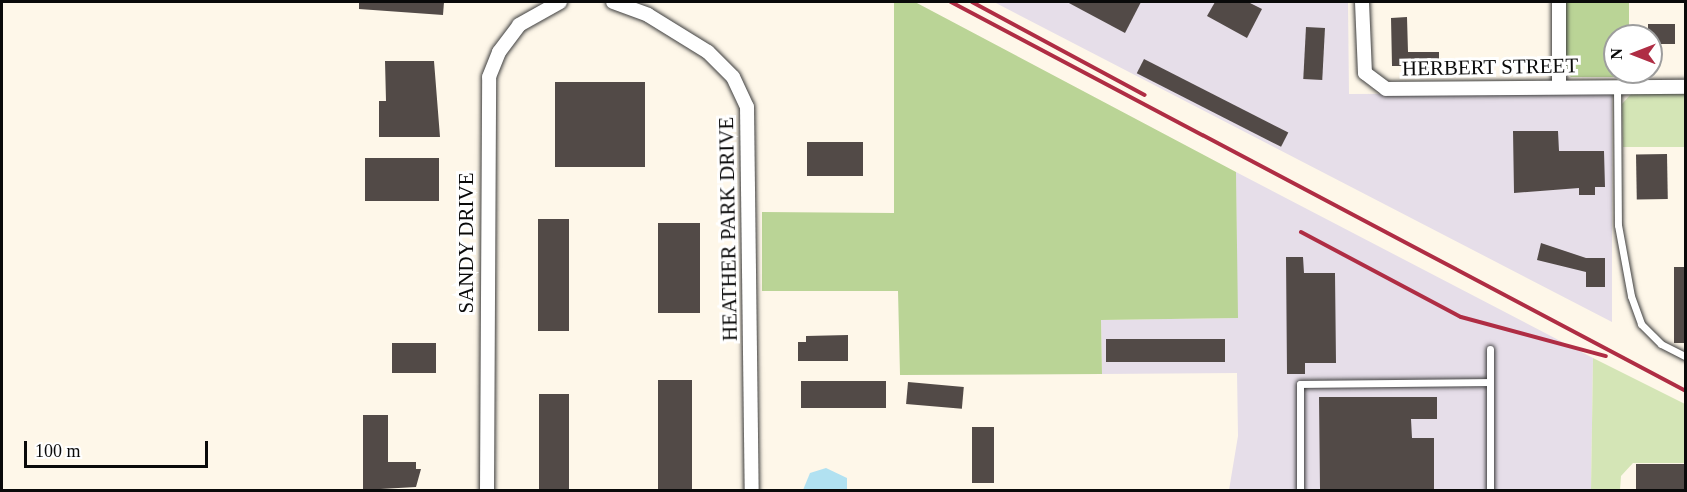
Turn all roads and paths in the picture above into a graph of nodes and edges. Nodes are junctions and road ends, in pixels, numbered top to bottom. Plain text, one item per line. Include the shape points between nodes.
1 (560, 2) edge
2 (613, 2) edge
3 (1362, 2) edge
4 (1558, 2) edge
5 (532, 7) edge
6 (1558, 87) junction
7 (1617, 87) junction
8 (1686, 87) edge
9 (1490, 349) dead end
10 (1686, 357) edge
11 (1490, 382) junction
12 (487, 490) edge
13 (752, 490) edge
14 (1300, 490) edge
15 (1490, 490) edge

1 - 5 street
2 - 13 street, HEATHER PARK DRIVE via 648,15 708,52 733,77 747,107
3 - 6 street, HERBERT STREET via 1362,62 1370,81 1386,89
4 - 6 street
5 - 12 street, SANDY DRIVE via 499,52 487,94
6 - 7 street, HERBERT STREET
7 - 8 street, HERBERT STREET
7 - 10 lane via 1618,225 1631,296 1641,324 1661,345
9 - 11 lane
11 - 14 lane via 1300,384
11 - 15 lane

